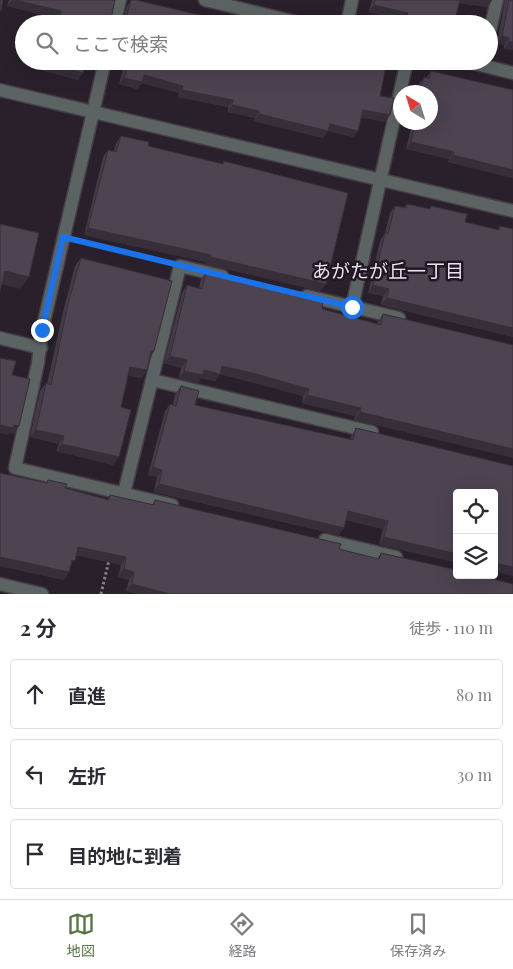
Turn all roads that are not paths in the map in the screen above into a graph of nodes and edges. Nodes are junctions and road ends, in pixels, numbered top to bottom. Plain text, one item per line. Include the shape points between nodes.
1 (120, 0) edge
2 (205, 0) edge
3 (352, 0) edge
4 (497, 0) edge
5 (116, 15) edge
6 (267, 15) edge
7 (349, 15) edge
8 (494, 15) edge
9 (498, 68) edge
10 (103, 70) edge
11 (405, 70) edge
12 (513, 73) edge
13 (0, 90) edge
14 (92, 111) junction
15 (380, 180) junction
16 (513, 211) edge
17 (237, 279) edge
18 (294, 293) edge
19 (352, 307) junction
20 (408, 320) edge
21 (0, 338) edge
22 (41, 348) junction
23 (152, 380) junction
24 (380, 434) edge
25 (124, 494) junction
26 (181, 507) edge
27 (314, 538) edge
28 (409, 560) edge
29 (0, 584) edge
30 (42, 594) edge

1 - 5 street
2 - 6 street
3 - 7 street
4 - 8 street
9 - 12 street
10 - 14 street
11 - 15 street
13 - 14 street
14 - 15 street
14 - 22 street via 42,330
15 - 16 street
15 - 19 street
17 - 23 street via 180,266
18 - 19 street
19 - 20 street
21 - 22 street
22 - 25 street via 16,468
23 - 24 street
23 - 25 street
25 - 26 street
27 - 28 street
29 - 30 street

